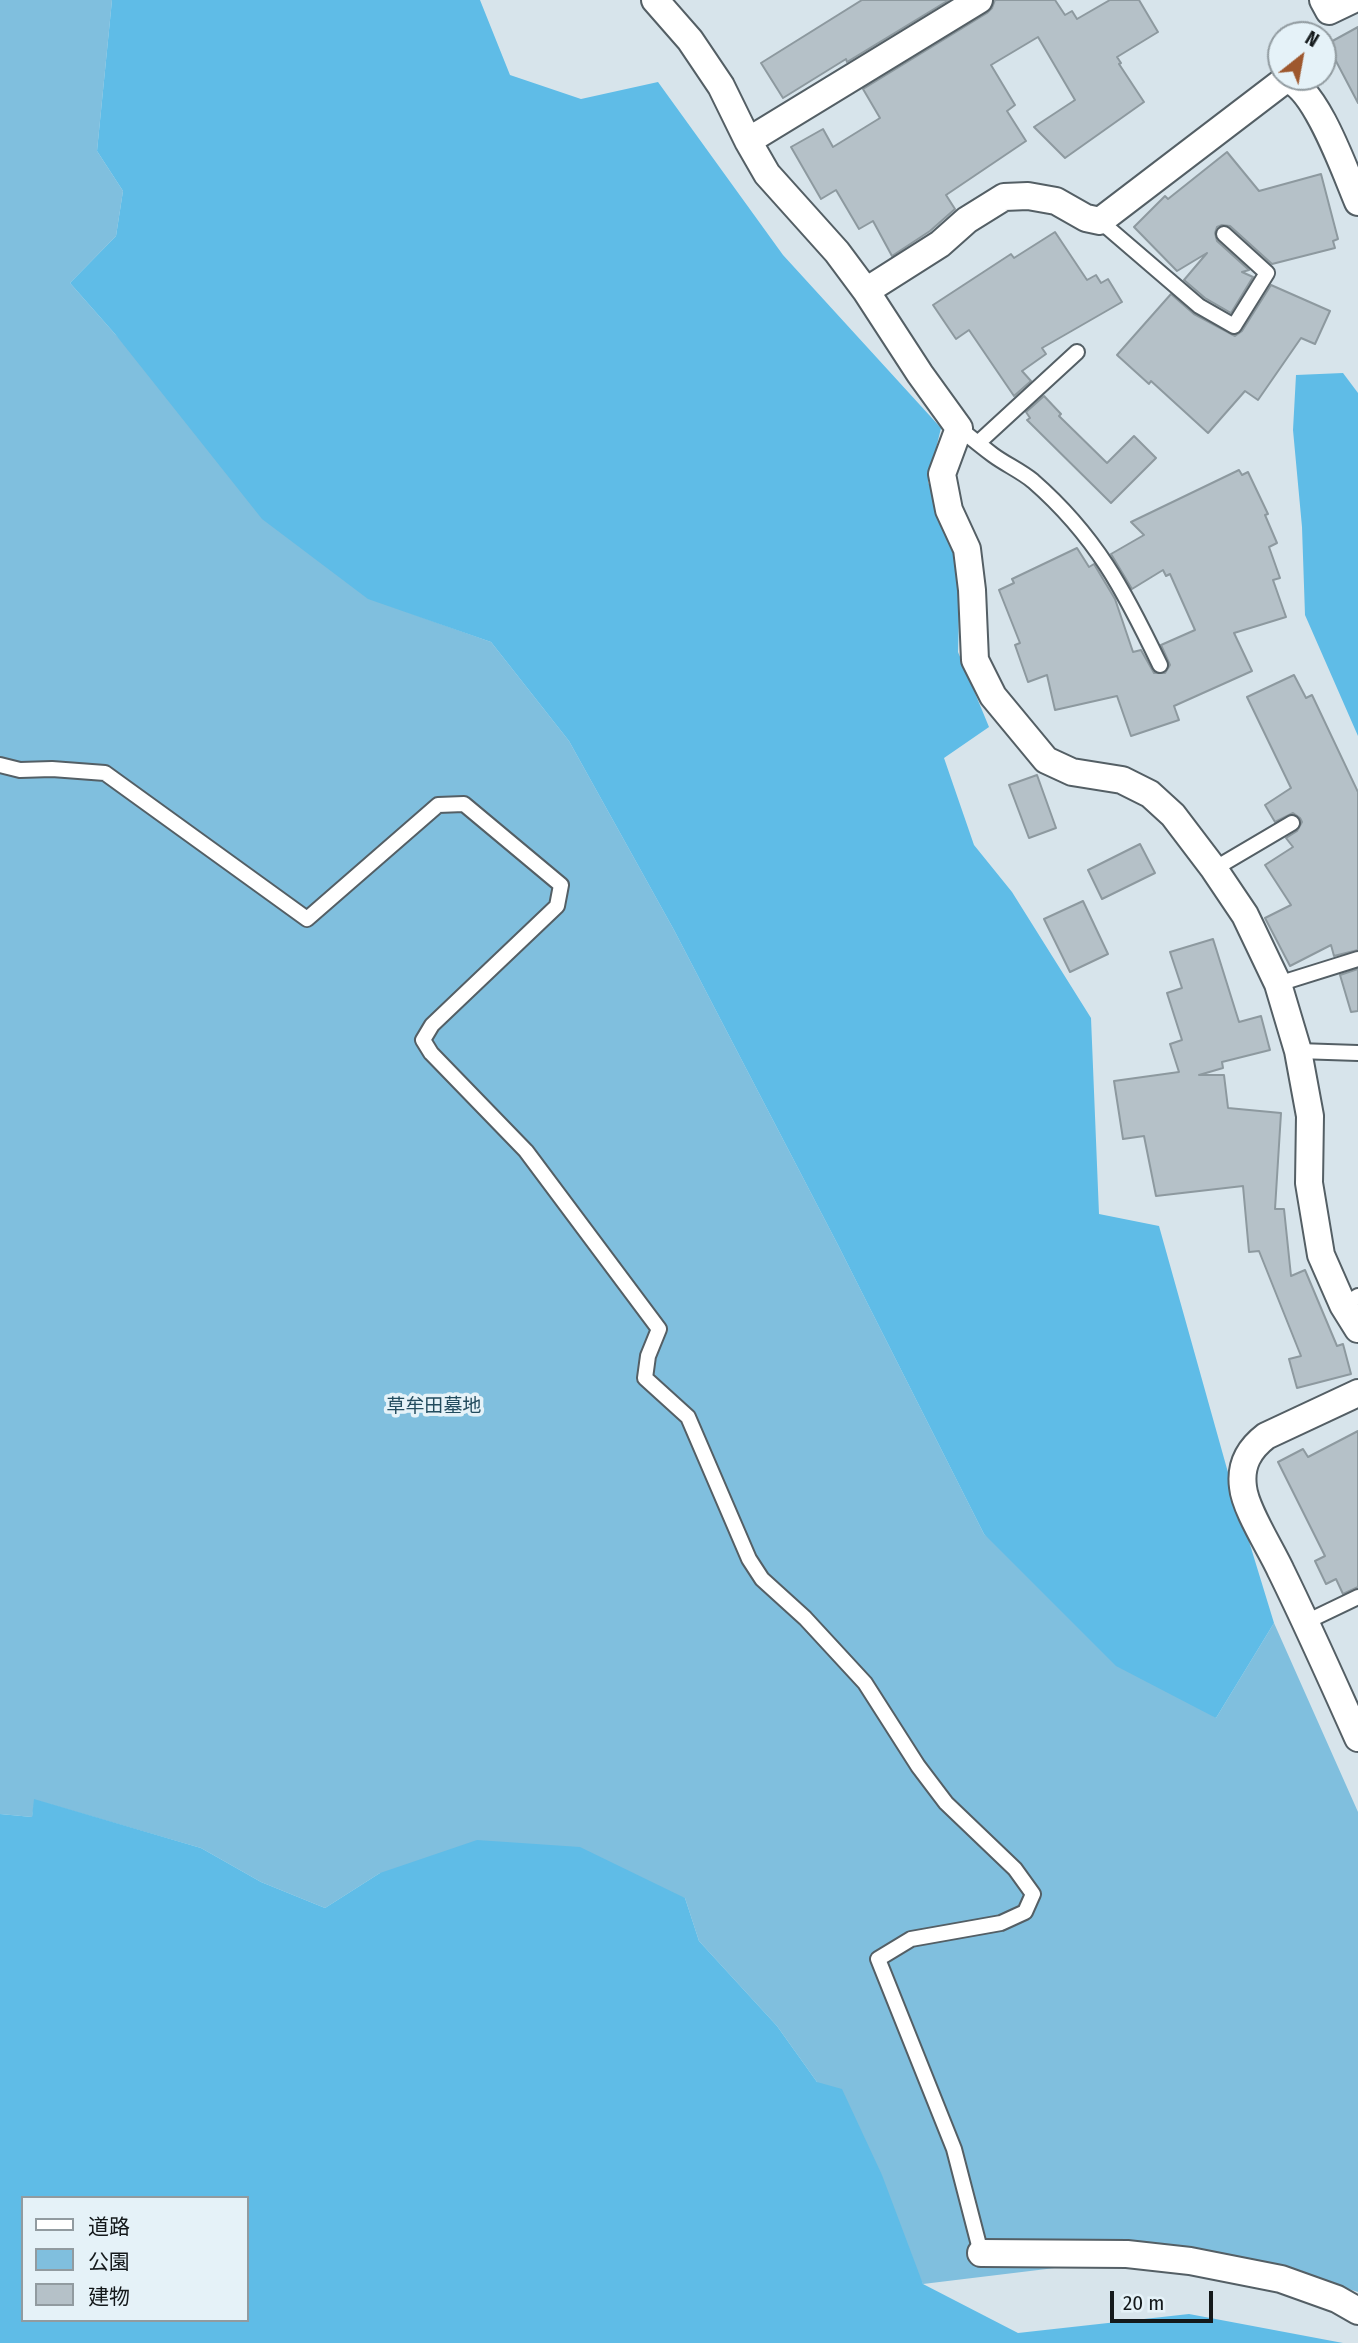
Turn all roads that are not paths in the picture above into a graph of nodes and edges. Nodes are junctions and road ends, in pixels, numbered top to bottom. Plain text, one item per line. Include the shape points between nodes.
1 (655, 0) edge
2 (979, 0) edge
3 (1323, 0) edge
4 (1352, 0) edge
5 (748, 141) junction
6 (1358, 202) edge
7 (1100, 221) junction
8 (1224, 234) dead end
9 (866, 291) junction
10 (1077, 352) dead end
11 (968, 435) junction
12 (1160, 665) dead end
13 (0, 765) edge
14 (1292, 822) dead end
15 (1214, 869) junction
16 (1358, 959) edge
17 (1278, 984) junction
18 (1298, 1051) junction
19 (1358, 1053) edge
20 (1350, 1301) edge
21 (1358, 1329) edge
22 (1358, 1393) edge
23 (1358, 1597) edge
24 (1306, 1622) junction
25 (1358, 1738) edge
26 (981, 2253) joint
27 (1358, 2311) edge

1 - 5 street via 721,86
2 - 5 street
3 - 4 street via 1329,11
5 - 9 street via 767,174
6 - 7 street via 1327,128 1294,81 1286,79
7 - 8 lane via 1199,306 1234,326 1267,273
7 - 9 street via 1056,201 1004,197
9 - 11 street via 919,374
10 - 11 lane
11 - 12 lane via 1030,479 1096,547 1131,604
11 - 15 street via 942,474 949,510 967,549 975,660 993,696 1046,760 1072,772 1122,780 1150,793
13 - 26 lane via 105,773 307,919 438,805 464,804 561,885 557,906 432,1025 423,1040 535,1162 659,1329 645,1378 688,1417 762,1579 865,1683 946,1803 1015,1869 1033,1894 1025,1912 1001,1923 911,1939 878,1959 954,2149
14 - 15 lane
15 - 17 street via 1245,915
16 - 17 lane
17 - 18 street
18 - 19 lane
18 - 20 street via 1310,1116 1309,1183 1321,1255
20 - 21 street
22 - 24 street via 1266,1436 1246,1458 1246,1499
23 - 24 lane
24 - 25 street
26 - 27 street via 1127,2254 1190,2261 1281,2279

